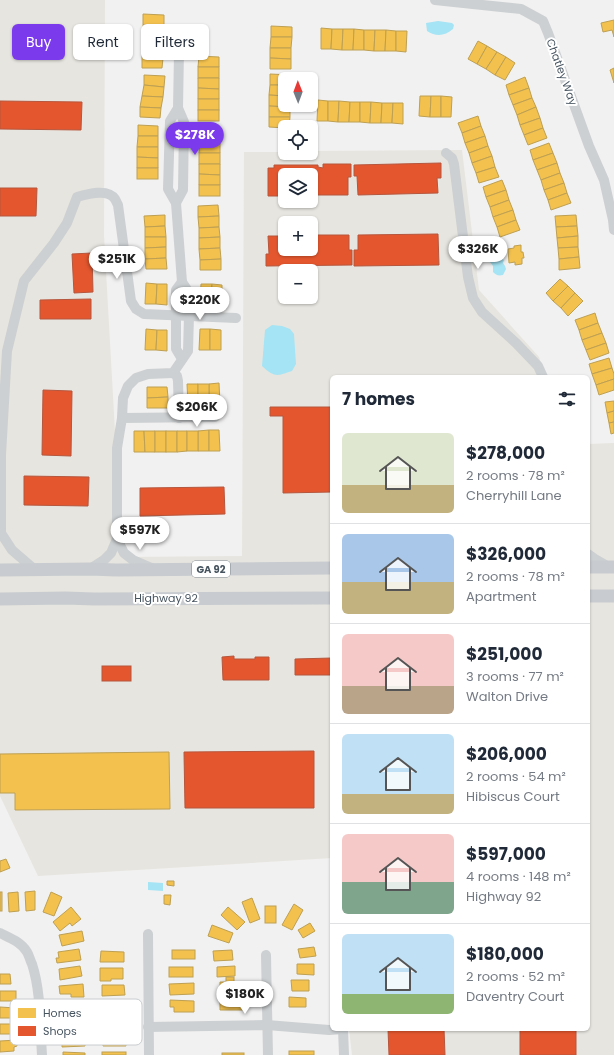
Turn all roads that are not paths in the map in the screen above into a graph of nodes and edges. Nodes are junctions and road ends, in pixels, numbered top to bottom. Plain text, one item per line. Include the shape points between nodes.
1 (435, 0) edge
2 (179, 60) edge
3 (178, 108) junction
4 (446, 153) dead end
5 (176, 203) junction
6 (614, 230) edge
7 (182, 282) junction
8 (176, 316) junction
9 (189, 316) junction
10 (236, 318) dead end
11 (182, 359) junction
12 (173, 373) junction
13 (542, 375) edge
14 (215, 417) dead end
15 (122, 418) junction
16 (179, 418) junction
17 (0, 534) edge
18 (117, 539) junction
19 (590, 555) edge
20 (590, 567) edge
21 (612, 567) edge
22 (90, 568) junction
23 (330, 568) edge
24 (34, 569) junction
25 (156, 569) junction
26 (0, 570) edge
27 (590, 596) edge
28 (614, 596) edge
29 (330, 598) edge
30 (0, 599) edge
31 (0, 933) edge
32 (148, 934) dead end
33 (266, 955) dead end
34 (37, 999) edge
35 (267, 1026) junction
36 (148, 1027) junction
37 (330, 1030) edge
38 (343, 1031) edge
39 (41, 1045) edge
40 (42, 1055) edge
41 (149, 1055) edge
42 (268, 1055) edge
43 (344, 1055) edge

1 - 6 street, Chatley Way via 521,9 543,21 604,180
2 - 3 street
3 - 5 street via 184,122 183,190
3 - 5 street via 170,121 168,189
4 - 13 street via 454,164 468,277 473,298 482,312 538,366
5 - 7 street
7 - 8 street via 176,290
7 - 9 street via 188,291
8 - 9 street
8 - 11 street via 176,349
8 - 17 street via 144,314 136,309 131,301 118,205 114,197 107,193 94,192 77,197 67,223 24,281 7,351 1,455
9 - 10 street
9 - 11 street via 188,351
11 - 12 street
12 - 15 street via 148,374 136,378 128,386 123,398
12 - 16 street via 178,381
14 - 16 street
15 - 16 street
15 - 18 street via 117,448
17 - 24 street via 12,550
18 - 22 street via 111,553
18 - 25 street via 124,553 133,560
19 - 21 street
20 - 21 main road
22 - 24 main road, GA 92
22 - 25 main road, GA 92
23 - 25 main road, GA 92
24 - 26 main road, GA 92
27 - 28 main road
29 - 30 main road, Highway 92
31 - 34 street via 16,940 28,953 34,972
32 - 36 street
33 - 35 street
35 - 36 street
35 - 37 street
35 - 42 street
36 - 41 street
38 - 43 street
39 - 40 street

